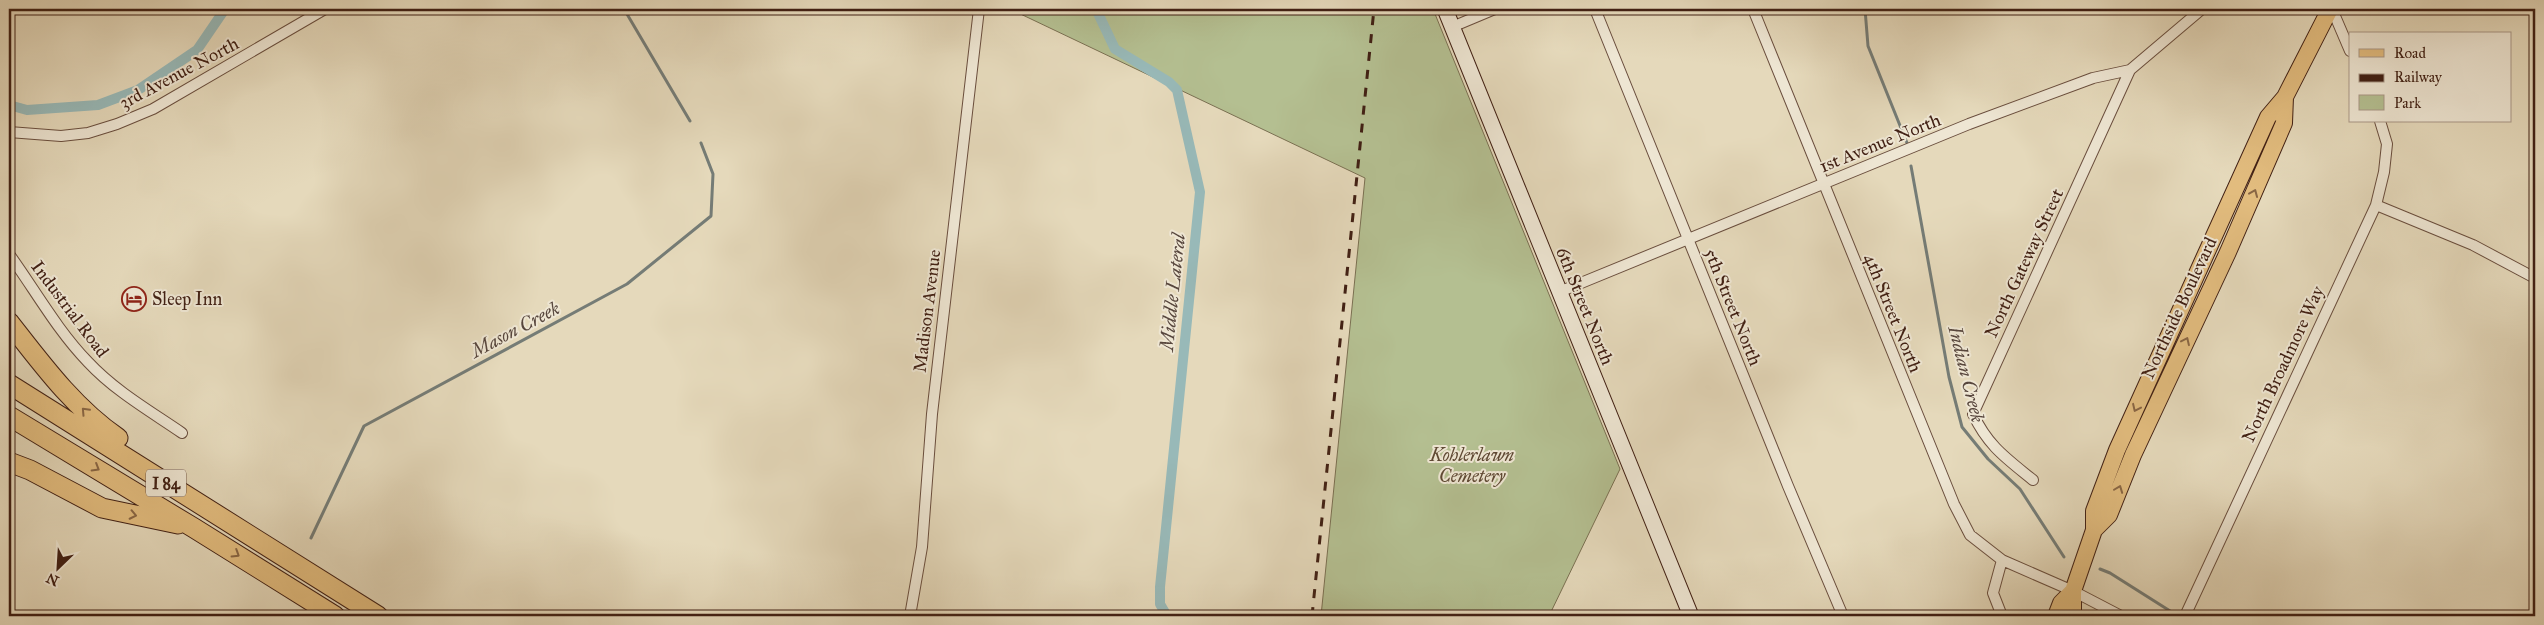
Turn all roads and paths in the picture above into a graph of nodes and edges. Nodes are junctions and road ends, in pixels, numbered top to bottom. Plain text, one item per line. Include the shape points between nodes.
1 (325, 9) edge
2 (979, 9) edge
3 (1445, 9) edge
4 (1495, 9) edge
5 (1595, 9) edge
6 (1753, 9) edge
7 (2202, 9) edge
8 (2331, 9) edge
9 (1452, 27) junction
10 (2349, 49) edge
11 (2130, 70) junction
12 (2380, 122) edge
13 (9, 132) edge
14 (1823, 184) junction
15 (2376, 205) junction
16 (1688, 239) junction
17 (9, 254) edge
18 (2535, 278) edge
19 (1559, 292) junction
20 (9, 322) edge
21 (9, 384) edge
22 (9, 416) edge
23 (182, 434) dead end
24 (9, 462) edge
25 (2033, 480) dead end
26 (194, 528) junction
27 (2002, 560) junction
28 (324, 582) junction
29 (2073, 591) junction
30 (335, 616) edge
31 (378, 616) edge
32 (910, 616) edge
33 (1690, 616) edge
34 (1843, 616) edge
35 (2002, 616) edge
36 (2056, 616) edge
37 (2073, 616) edge
38 (2121, 616) edge
39 (2185, 616) edge

1 - 13 street, 3rd Avenue North via 153,109 117,124 88,133 61,136
2 - 32 street, Madison Avenue via 932,414 922,547
3 - 9 street, 6th Street North
4 - 9 street
5 - 16 street, 5th Street North
6 - 14 street, 4th Street North
7 - 11 street, 1st Avenue North
8 - 10 street
8 - 29 main road, Northside Boulevard via 2285,97 2268,117 2117,450 2094,511 2094,530
9 - 19 street, 6th Street North
11 - 14 street, 1st Avenue North via 2084,81
11 - 25 street, North Gateway Street via 1973,414 1984,436
12 - 15 street, North Broadmore Way via 2387,144
14 - 16 street, 1st Avenue North
14 - 27 street, 4th Street North via 1954,504 1970,535
15 - 18 street via 2473,245
15 - 39 street, North Broadmore Way
16 - 19 street, 1st Avenue North
16 - 34 street, 5th Street North
17 - 23 street, Industrial Road via 68,340 87,362 112,386
19 - 33 street, 6th Street North
28 -> 20 highway via 98,424 43,366
21 - 28 highway, I 84
22 -> 26 highway, I 84
24 -> 26 highway via 102,508
26 -> 30 highway, I 84
27 - 29 street, 4th Street North
27 - 35 street via 1993,593
28 - 31 highway, I 84
29 - 36 main road, Northside Boulevard via 2061,602
29 - 37 main road, Northside Boulevard
29 - 38 street, 4th Street North

